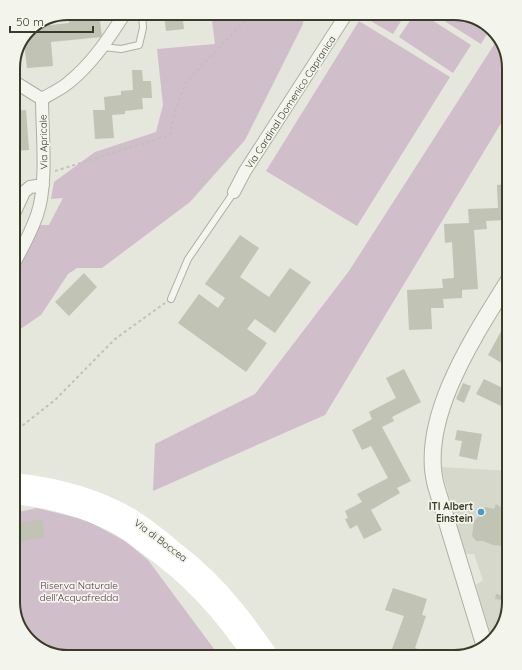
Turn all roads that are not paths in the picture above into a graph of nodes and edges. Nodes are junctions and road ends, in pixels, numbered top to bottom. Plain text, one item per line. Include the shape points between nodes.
1 (120, 20) edge
2 (142, 20) edge
3 (342, 20) edge
4 (103, 47) junction
5 (20, 85) edge
6 (42, 99) junction
7 (43, 180) junction
8 (234, 192) joint
9 (20, 201) edge
10 (20, 251) edge
11 (502, 292) edge
12 (171, 299) road end
13 (20, 483) edge
14 (20, 496) edge
15 (483, 640) edge
16 (248, 650) edge
17 (265, 650) edge

1 - 4 street
2 - 4 lane via 139,45 121,49
3 - 8 street, Via Cardinal Domenico Capranica
4 - 6 street via 68,83
5 - 6 street
6 - 7 street, Via Apricale
7 - 9 street via 24,192
7 - 10 street, Via Apricale via 37,216
8 - 12 lane via 188,259
11 - 15 street via 454,377 440,414 432,453 435,481
13 - 17 main road, Via di Boccea via 43,486 105,504 133,519 184,557 209,580 233,606
14 - 16 main road, Via di Boccea via 74,508 119,526 157,553 196,586 223,616

